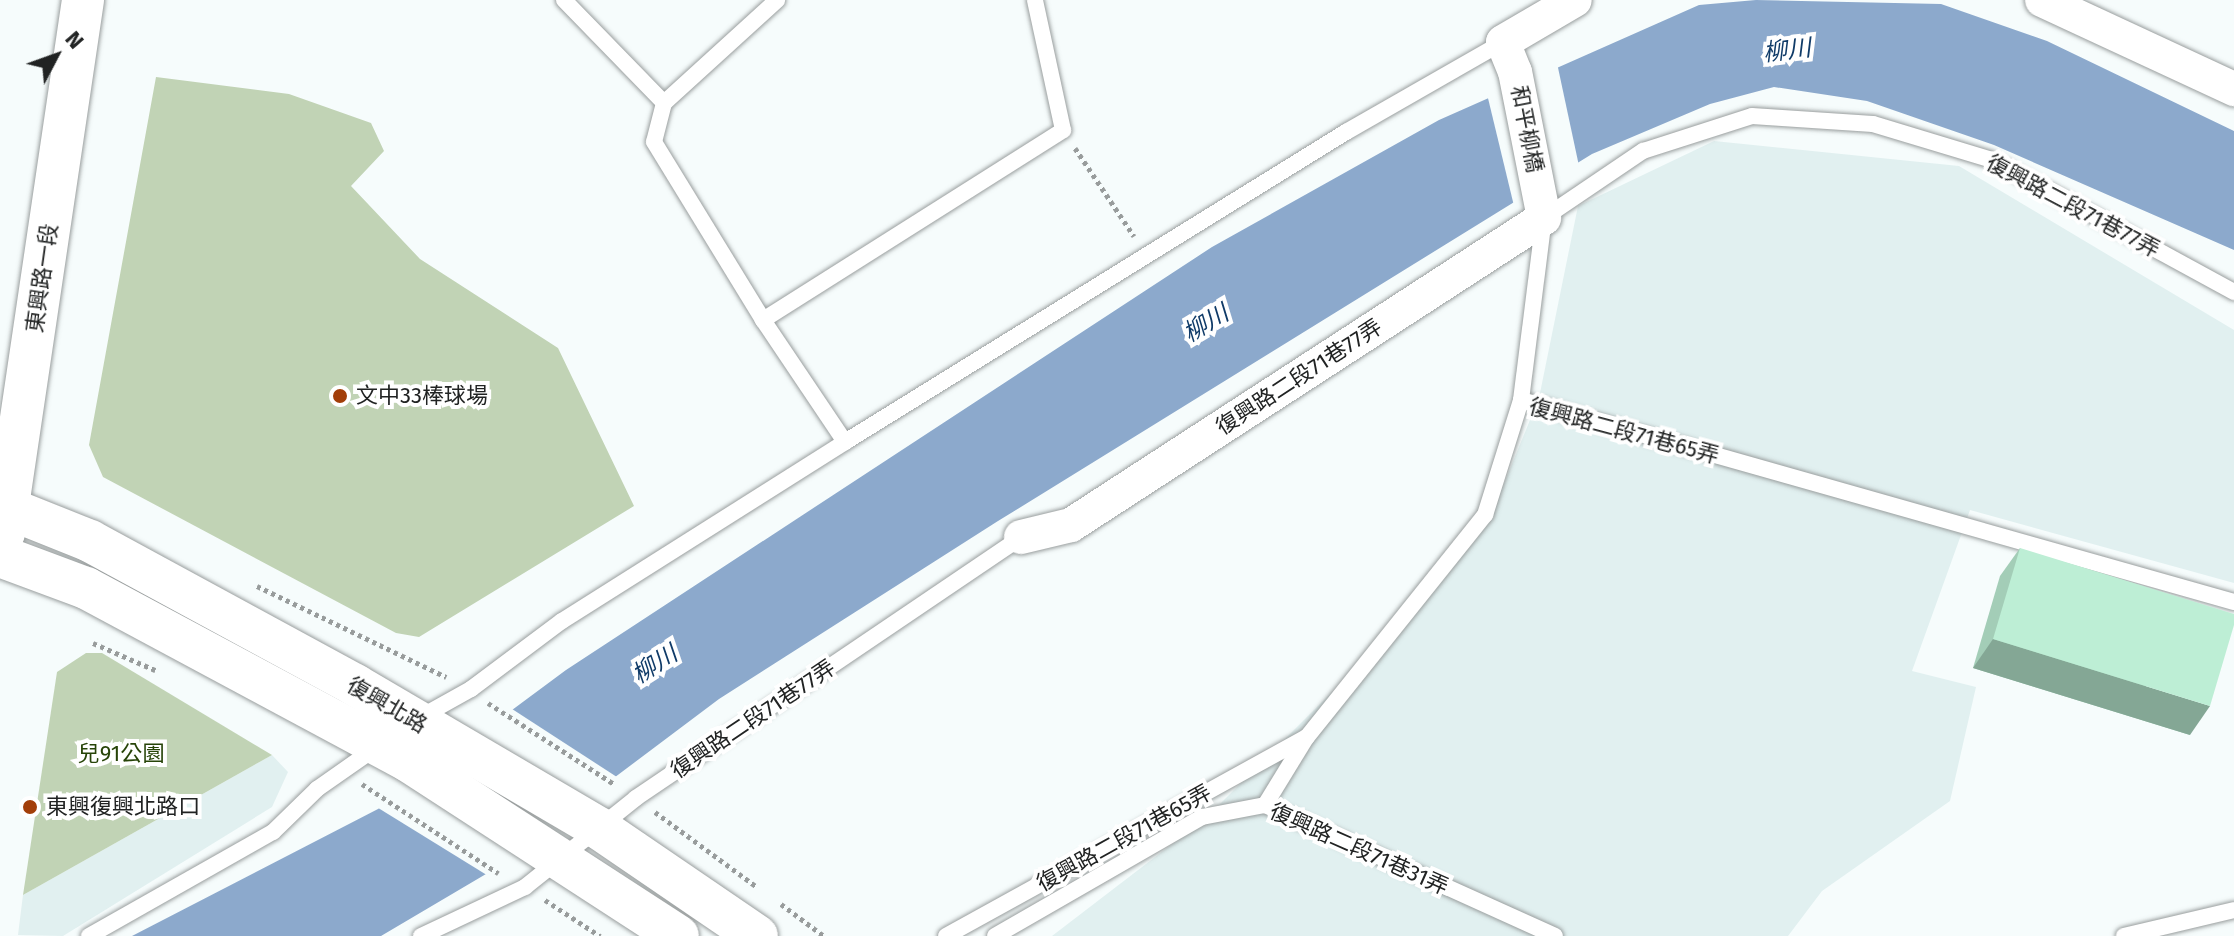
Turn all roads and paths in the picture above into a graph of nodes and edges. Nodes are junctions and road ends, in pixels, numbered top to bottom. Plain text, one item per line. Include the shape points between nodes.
1 (83, 0) edge
2 (564, 0) edge
3 (777, 0) edge
4 (1035, 0) edge
5 (1575, 0) edge
6 (2042, 0) edge
7 (1509, 57) junction
8 (2234, 89) edge
9 (664, 103) junction
10 (1063, 130) junction
11 (1543, 214) junction
12 (1146, 255) junction
13 (2234, 292) edge
14 (763, 320) junction
15 (1521, 400) junction
16 (845, 442) junction
17 (4, 506) edge
18 (1021, 537) joint
19 (0, 556) edge
20 (248, 581) dead end
21 (2234, 602) edge
22 (476, 694) junction
23 (1307, 737) junction
24 (410, 740) junction
25 (374, 794) dead end
26 (633, 796) junction
27 (1265, 805) junction
28 (592, 825) junction
29 (558, 854) junction
30 (519, 885) junction
31 (761, 890) dead end
32 (2234, 910) edge
33 (766, 918) edge
34 (89, 936) edge
35 (421, 936) edge
36 (600, 936) edge
37 (678, 936) edge
38 (824, 936) edge
39 (946, 936) edge
40 (995, 936) edge
41 (1555, 936) edge
42 (2124, 936) edge

1 - 17 street, 東興路一段
2 - 9 lane
3 - 9 lane
4 - 10 lane
5 - 7 street
6 - 8 street
7 - 11 street, 和平柳橋
7 - 12 lane
9 - 14 lane via 654,142
10 - 12 path
10 - 14 lane
11 - 13 lane, 復興路二段71巷77弄 via 1643,151 1752,116 1873,124 1992,160
11 - 15 lane
11 - 18 street, 復興路二段71巷77弄 via 1071,525
12 - 16 lane
14 - 16 lane
15 - 21 lane, 復興路二段71巷65弄
15 - 23 lane, 復興路二段71巷65弄 via 1485,515
16 - 22 lane via 562,621
17 - 19 street, 東興路一段
17 - 24 street, 復興北路 via 90,541
18 - 26 lane, 復興路二段71巷77弄
19 - 24 street, 復興北路 via 86,588
20 - 22 path
22 - 24 lane
22 - 26 path
23 - 27 lane
23 - 39 lane, 復興路二段71巷65弄
24 - 28 street, 復興北路
24 - 29 street, 復興北路
24 - 34 lane via 317,789 273,832
25 - 30 path
26 - 28 lane, 復興路二段71巷77弄
26 - 31 path
27 - 40 lane, 復興路二段71巷31弄 via 1202,817
27 - 41 lane, 復興路二段71巷31弄
28 - 29 lane, 復興路二段71巷77弄
28 - 33 street, 復興北路
29 - 30 lane, 復興路二段71巷77弄
29 - 37 street, 復興北路
30 - 35 lane, 復興路二段71巷77弄
30 - 36 path
32 - 42 lane
33 - 38 path

